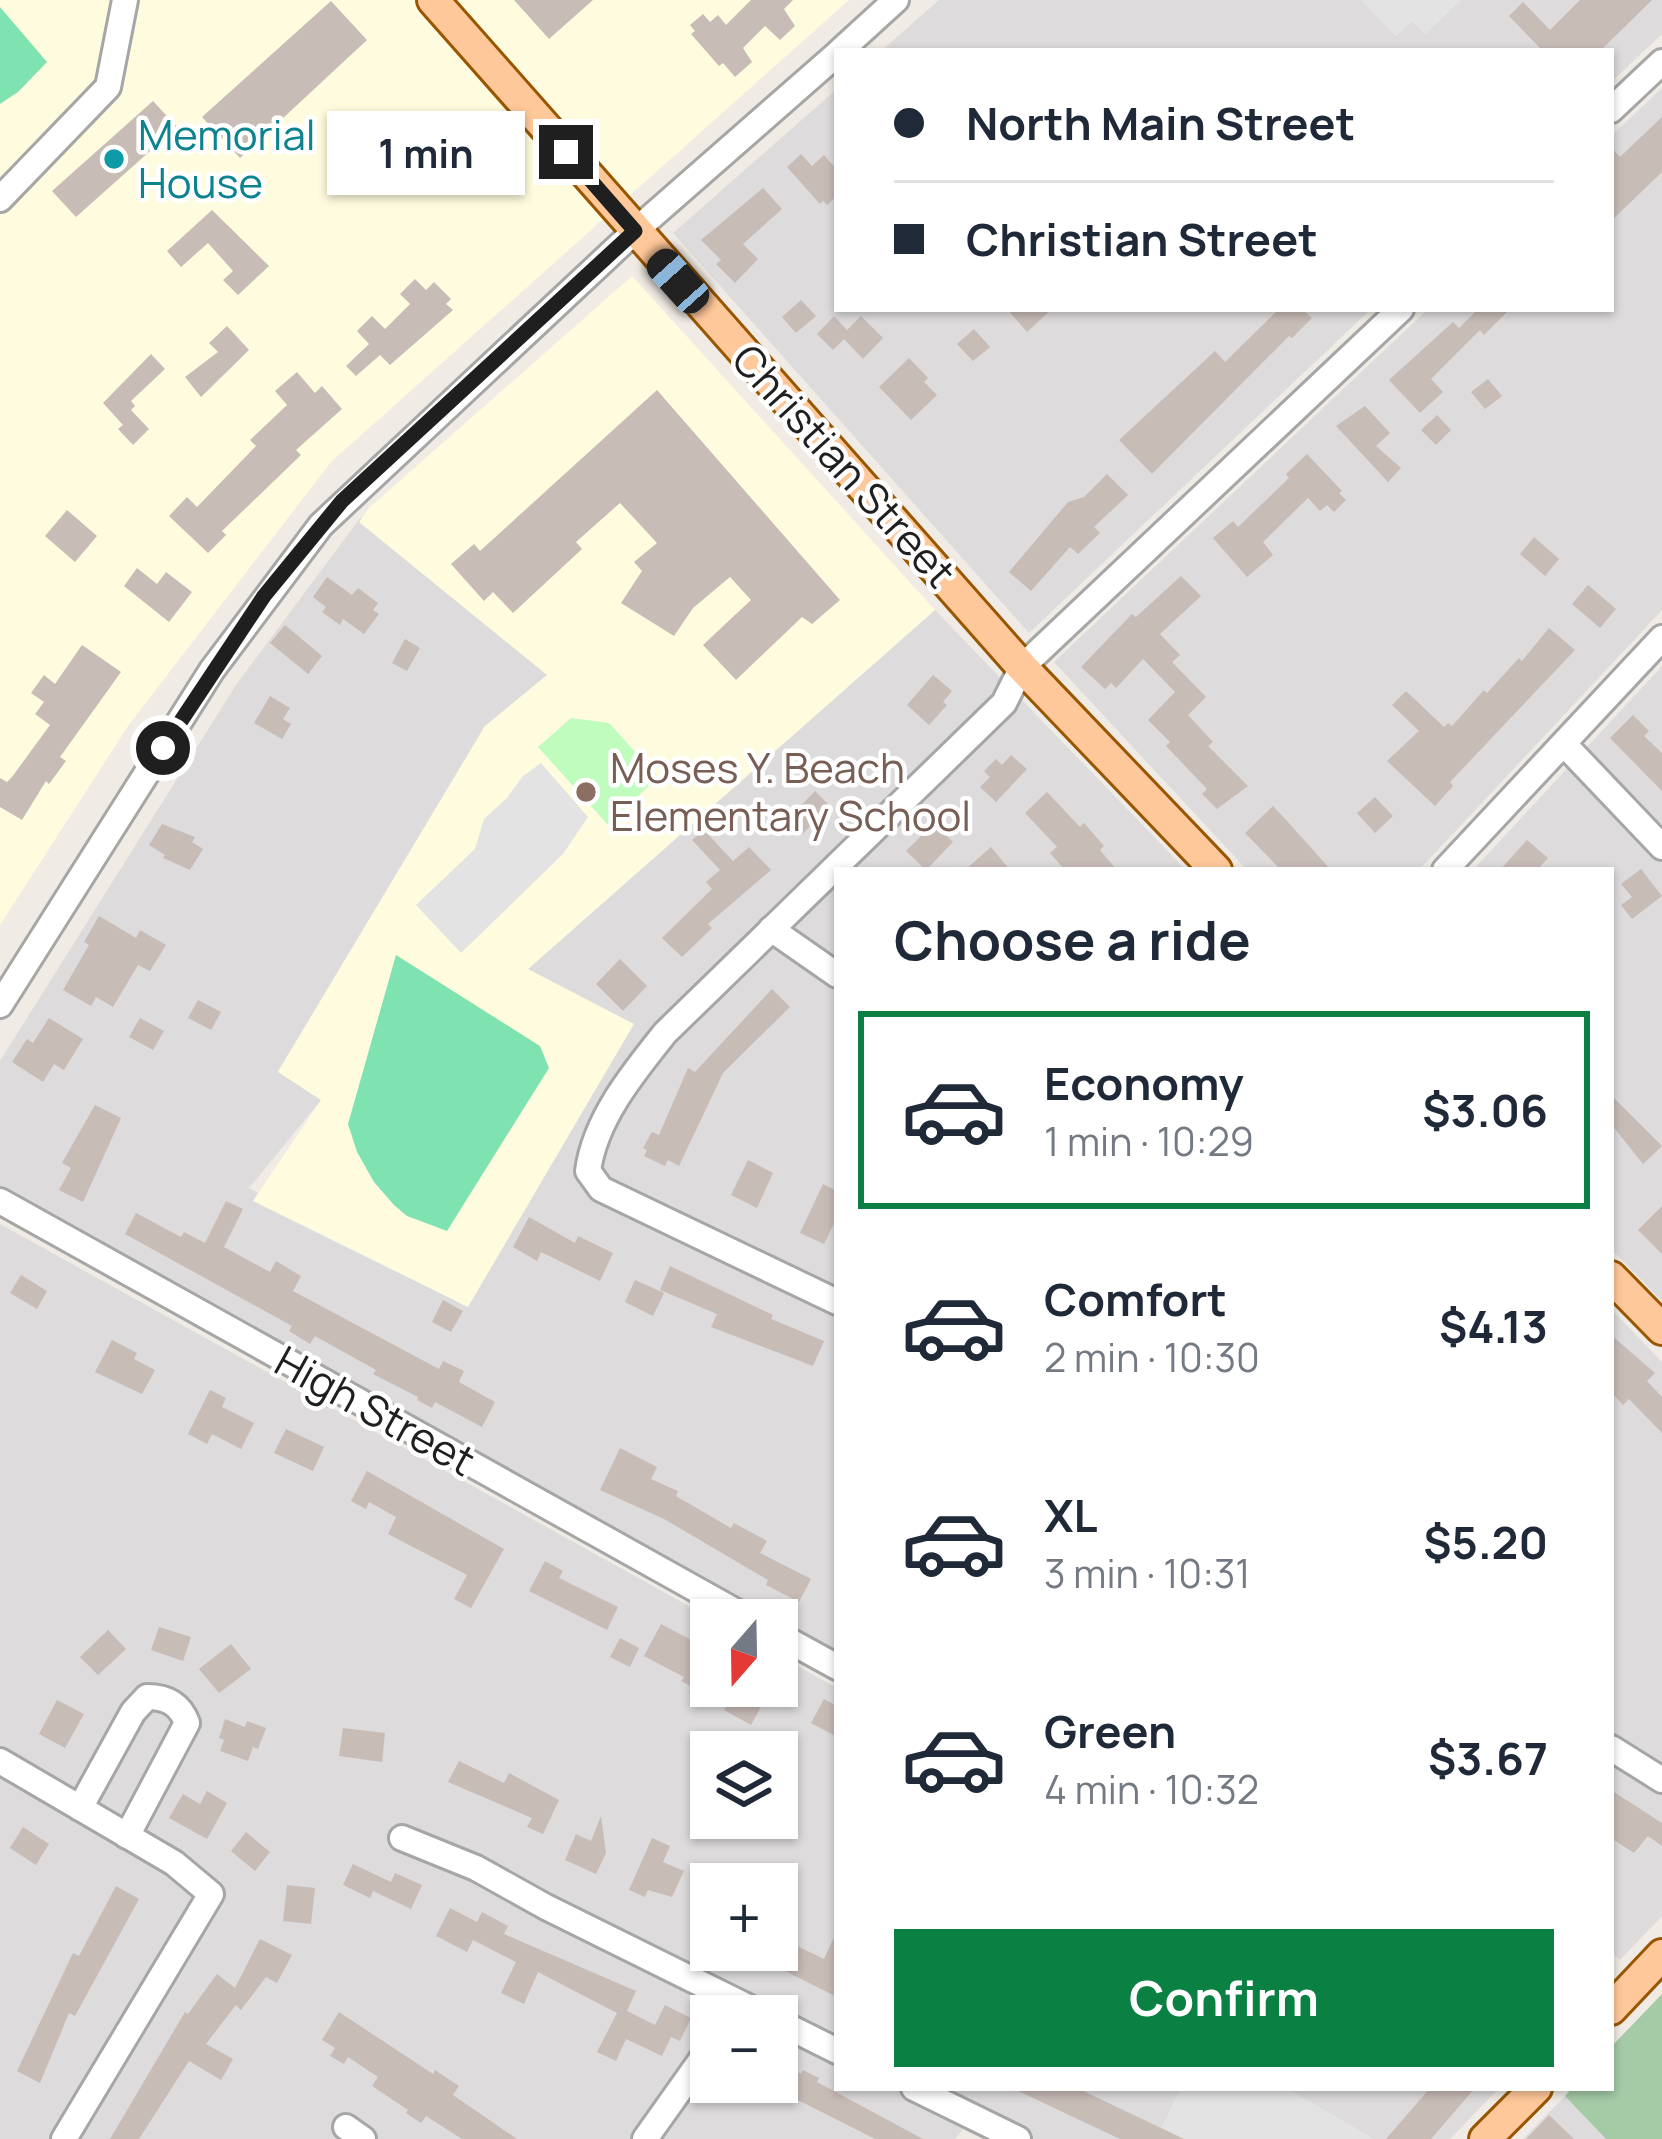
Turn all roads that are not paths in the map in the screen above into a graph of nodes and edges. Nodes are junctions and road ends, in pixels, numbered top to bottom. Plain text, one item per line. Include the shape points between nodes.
1 (125, 0) edge
2 (433, 0) edge
3 (896, 0) edge
4 (843, 48) edge
5 (834, 56) edge
6 (1662, 62) edge
7 (1614, 107) edge
8 (0, 199) edge
9 (635, 231) junction
10 (1398, 312) edge
11 (1662, 638) edge
12 (1022, 667) junction
13 (1564, 744) junction
14 (1662, 848) edge
15 (835, 867) edge
16 (1213, 867) edge
17 (1448, 867) edge
18 (834, 868) edge
19 (771, 929) junction
20 (834, 973) edge
21 (0, 1005) edge
22 (0, 1201) edge
23 (1614, 1280) edge
24 (834, 1302) edge
25 (1662, 1329) edge
26 (714, 1599) edge
27 (798, 1646) edge
28 (834, 1665) edge
29 (1614, 1750) edge
30 (0, 1761) edge
31 (1662, 1780) edge
32 (80, 1808) junction
33 (127, 1836) junction
34 (402, 1838) dead end
35 (1662, 1955) edge
36 (708, 1995) edge
37 (1614, 2006) edge
38 (798, 2031) edge
39 (834, 2049) edge
40 (690, 2076) edge
41 (920, 2091) edge
42 (1533, 2091) edge
43 (64, 2139) edge
44 (645, 2139) edge
45 (1018, 2139) edge
46 (1485, 2139) edge

1 - 8 street via 108,87
2 - 9 main road, Christian Street
3 - 4 street
5 - 9 street
6 - 7 street
9 - 12 main road, Christian Street
9 - 21 street via 321,525 212,670
10 - 12 street
11 - 13 street
12 - 15 street via 1004,703
12 - 16 main road, Christian Street
13 - 14 street
13 - 17 street
18 - 19 street
19 - 20 street
19 - 24 street via 626,1081 588,1172 601,1189
22 - 26 street, High Street
23 - 25 main road
27 - 28 street
29 - 31 street
30 - 32 street
32 - 33 street
32 - 33 street via 133,1712 147,1697 163,1697 187,1723
33 - 43 street via 211,1894
34 - 36 street via 476,1868
35 - 37 main road
38 - 39 street
40 - 44 street
41 - 45 street
42 - 46 main road

